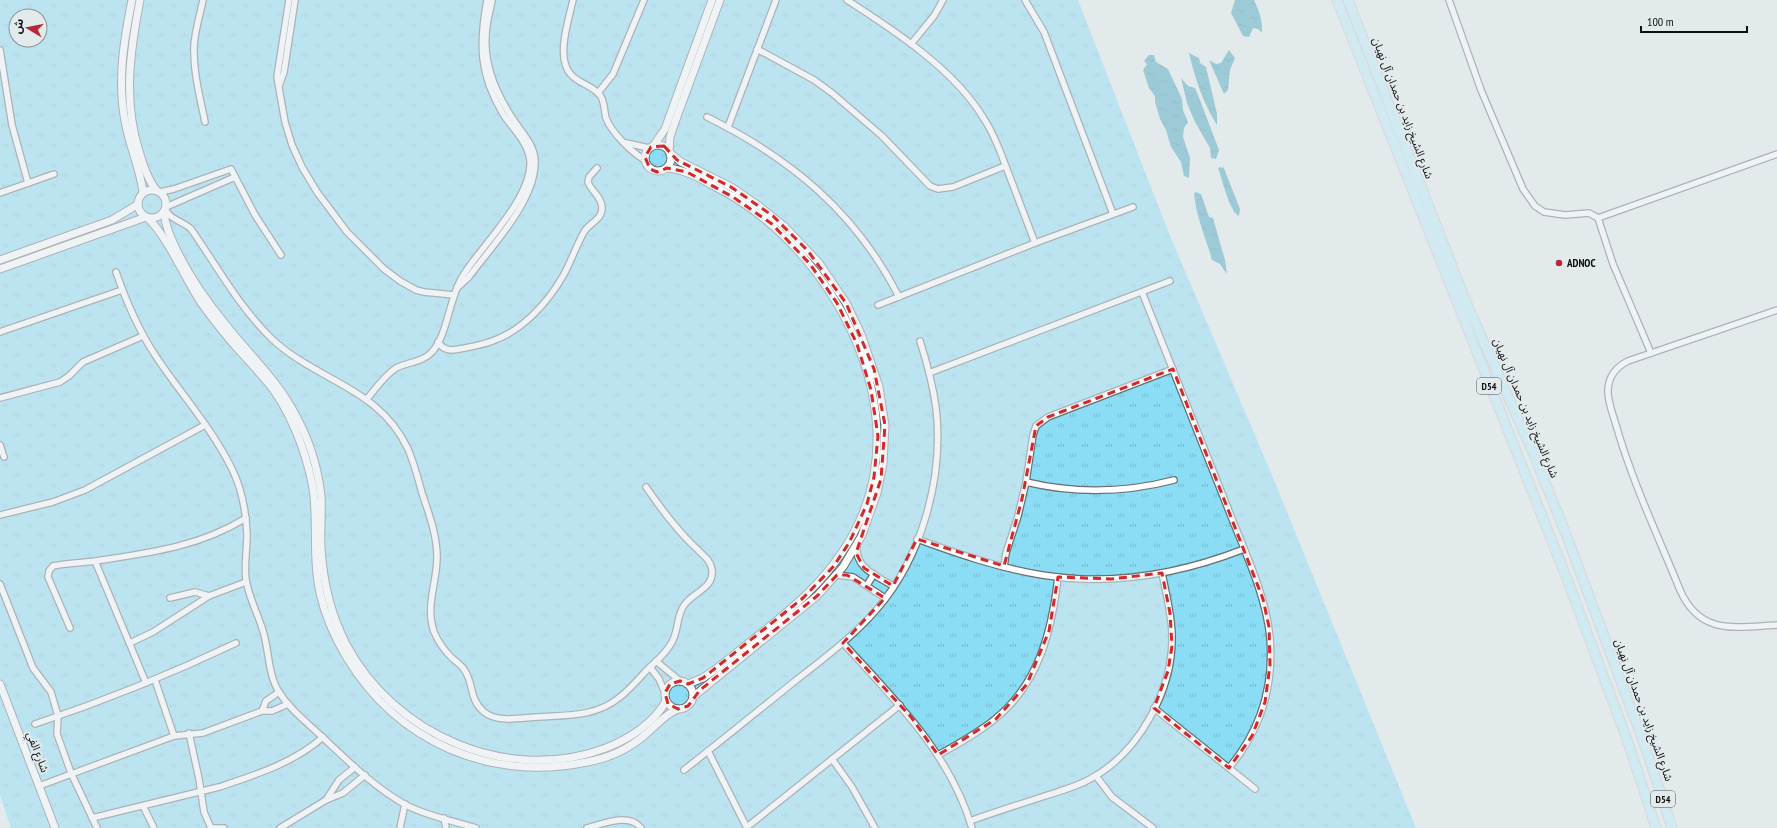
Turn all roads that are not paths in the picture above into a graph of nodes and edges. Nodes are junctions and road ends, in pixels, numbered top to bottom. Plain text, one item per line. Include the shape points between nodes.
1 (132, 0) edge
2 (140, 0) edge
3 (203, 0) edge
4 (290, 0) edge
5 (295, 0) edge
6 (487, 0) edge
7 (492, 0) edge
8 (573, 0) edge
9 (644, 0) edge
10 (712, 0) edge
11 (720, 0) edge
12 (776, 0) edge
13 (847, 0) edge
14 (943, 0) edge
15 (1025, 0) edge
16 (1337, 0) edge
17 (1348, 0) edge
18 (1449, 0) edge
19 (911, 44) junction
20 (758, 49) junction
21 (0, 50) edge
22 (280, 86) junction
23 (598, 93) junction
24 (707, 117) dead end
25 (205, 122) dead end
26 (728, 127) junction
27 (625, 143) junction
28 (652, 147) junction
29 (670, 152) junction
30 (1777, 154) edge
31 (645, 160) junction
32 (1005, 166) junction
33 (597, 168) dead end
34 (667, 168) junction
35 (54, 174) dead end
36 (235, 177) junction
37 (28, 183) junction
38 (158, 191) junction
39 (143, 192) junction
40 (0, 194) edge
41 (138, 205) junction
42 (1133, 207) dead end
43 (165, 209) junction
44 (1113, 214) junction
45 (147, 217) junction
46 (1598, 218) junction
47 (1035, 243) junction
48 (281, 255) dead end
49 (0, 260) edge
50 (0, 269) edge
51 (116, 272) dead end
52 (1170, 281) dead end
53 (457, 287) junction
54 (122, 290) junction
55 (1142, 292) junction
56 (454, 294) junction
57 (899, 297) junction
58 (878, 305) dead end
59 (1777, 310) edge
60 (0, 332) edge
61 (144, 336) junction
62 (920, 341) dead end
63 (438, 342) junction
64 (1651, 353) junction
65 (1173, 369) junction
66 (929, 373) junction
67 (0, 398) edge
68 (367, 399) junction
69 (205, 426) junction
70 (0, 445) edge
71 (4, 457) dead end
72 (1174, 480) dead end
73 (1026, 482) junction
74 (646, 487) dead end
75 (0, 515) edge
76 (246, 518) junction
77 (917, 540) junction
78 (857, 545) junction
79 (1244, 549) junction
80 (95, 561) junction
81 (1004, 567) junction
82 (1162, 573) junction
83 (837, 574) junction
84 (874, 574) junction
85 (1058, 577) junction
86 (246, 582) junction
87 (0, 584) edge
88 (867, 585) junction
89 (893, 586) junction
90 (209, 596) junction
91 (170, 598) dead end
92 (885, 598) junction
93 (1777, 625) edge
94 (70, 628) dead end
95 (130, 643) junction
96 (236, 643) dead end
97 (843, 643) junction
98 (656, 661) junction
99 (650, 667) junction
100 (155, 680) junction
101 (680, 681) junction
102 (146, 683) junction
103 (0, 684) edge
104 (688, 684) junction
105 (279, 692) junction
106 (665, 693) junction
107 (694, 696) junction
108 (666, 701) junction
109 (288, 704) junction
110 (900, 705) junction
111 (1154, 708) junction
112 (678, 709) junction
113 (262, 711) junction
114 (58, 716) junction
115 (34, 724) dead end
116 (188, 733) junction
117 (174, 736) junction
118 (323, 737) junction
119 (708, 751) junction
120 (938, 755) junction
121 (832, 759) junction
122 (355, 767) junction
123 (1229, 768) junction
124 (684, 770) dead end
125 (71, 773) junction
126 (365, 775) junction
127 (1096, 776) junction
128 (39, 786) junction
129 (1256, 789) dead end
130 (201, 791) junction
131 (326, 800) junction
132 (405, 804) junction
133 (143, 806) junction
134 (92, 818) junction
135 (444, 818) junction
136 (970, 821) junction
137 (747, 827) edge
138 (55, 828) edge
139 (97, 828) edge
140 (154, 828) edge
141 (212, 828) edge
142 (224, 828) edge
143 (280, 828) edge
144 (400, 828) edge
145 (446, 828) edge
146 (476, 828) edge
147 (587, 828) edge
148 (641, 828) edge
149 (875, 828) edge
150 (972, 828) edge
151 (1153, 828) edge
152 (1656, 828) edge
153 (1672, 828) edge

1 - 39 street via 122,56 122,98 127,131
2 - 38 street via 131,50 130,100 137,145 145,172
3 - 25 street via 194,55 195,75
4 - 22 street via 278,72
5 - 22 street
6 - 53 street via 482,40 484,66 499,105 527,148 530,166 526,182 510,213
7 - 53 street via 486,34 488,64 501,98 532,147 535,165 531,183 517,212 468,278
8 - 23 street via 564,45 565,65 573,77
9 - 23 street via 613,74
10 - 28 street via 665,129
11 - 29 street via 670,137
12 - 20 street
13 - 19 street
14 - 19 street via 934,16
15 - 44 street via 1044,32
16 - 152 highway, شارع الشيخ زايد بن حمدان آل نهيان / D54 via 1569,584
17 - 153 highway, شارع الشيخ زايد بن حمدان آل نهيان / D54 via 1468,304 1561,521 1654,770
18 - 46 street via 1481,90 1523,190 1535,206 1544,212 1565,215 1589,213
19 - 32 street via 958,86 978,109 995,139
20 - 26 street
20 - 32 street via 832,92 882,136 930,186 938,189 953,187
21 - 37 street via 12,125
22 - 56 street via 285,122 297,156 317,192 347,232 379,265 408,286 424,292
23 - 27 street via 604,102 610,126
24 - 26 street
26 - 57 street via 796,170 842,212 866,241
27 - 28 street
27 - 31 street
28 - 29 street via 661,145
28 - 31 street via 646,153
29 - 34 street via 671,161
29 - 78 street via 681,162 745,196 785,227 828,276 856,323 879,387 886,438 877,493
30 - 46 street
31 - 34 street via 648,167 654,171
32 - 47 street
33 - 63 street via 588,182 601,202 601,213 585,231 558,283 540,307 508,334 488,342 448,350
34 - 104 street via 693,175 754,210 780,231 810,264 837,303 856,344 871,390 878,436 876,464 867,504 849,543 833,567 792,608 716,669
35 - 37 street
36 - 38 street via 231,169 174,190
36 - 43 street
36 - 48 street via 255,215
37 - 40 street
38 - 39 street
38 - 43 street via 165,198
39 - 41 street
41 - 45 street via 139,211
41 - 49 street via 112,220
42 - 44 street
43 - 45 street via 159,217
43 - 68 street via 170,216 191,229 236,296 272,339 297,359
43 - 108 street via 168,232 188,271 222,320 268,372 302,429 312,454 318,481 322,561 334,616 360,667 388,700 418,724 451,742 494,756 534,760 574,757 610,746 638,731 659,712
44 - 47 street
45 - 50 street
45 - 112 street via 163,236 201,303 273,389 291,420 302,446 312,484 316,570 326,614 353,668 387,708 416,732 453,751 491,762 533,767 579,763 610,755 634,743 665,716
46 - 64 street via 1613,264
47 - 57 street
51 - 54 street
52 - 55 street
53 - 56 street
54 - 60 street
54 - 61 street
55 - 65 street
55 - 66 street
56 - 63 street
57 - 58 street
59 - 64 street
61 - 67 street via 83,362 60,382
61 - 69 street
62 - 66 street
63 - 68 street via 436,348 426,357 391,372
64 - 93 street via 1620,366 1609,381 1608,393 1624,452 1682,596 1697,614 1718,626
65 - 73 street via 1044,419 1034,430
65 - 79 street
66 - 77 street via 936,408 937,456 930,498
68 - 99 street via 381,410 396,428 413,461 437,546 436,574 430,608 432,624 441,646 464,669 474,700 484,712 493,718 594,712 619,698
69 - 75 street via 85,490 53,502
69 - 76 street via 232,469
70 - 71 street
72 - 73 street via 1108,491 1075,491
73 - 81 street
74 - 98 street via 670,521 707,558 712,570 709,584 682,609 673,641
76 - 80 street via 223,531 186,545 147,554
76 - 86 street
77 - 81 street
77 - 89 street
78 - 83 street
78 - 84 street via 859,561 864,568
79 - 82 street
79 - 123 street via 1266,613 1270,665 1265,702 1257,725
80 - 94 street via 56,566 49,570 49,580
80 - 95 street
81 - 85 street
82 - 85 street via 1111,579
82 - 111 street via 1170,613 1172,646 1168,671
83 - 88 street via 853,577
83 - 107 street via 817,596
84 - 88 street
84 - 89 street
85 - 120 street via 1049,631 1040,658 1027,684 996,719
86 - 90 street
86 - 105 street via 265,636
87 - 114 street via 33,668 49,688
88 - 92 street
89 - 92 street
90 - 91 street via 195,592
90 - 95 street via 153,632
92 - 97 street
95 - 102 street
96 - 100 street
97 - 110 street
97 - 119 street
98 - 99 street
98 - 101 street
99 - 106 street
100 - 102 street
100 - 117 street
101 - 104 street
101 - 106 street via 670,684
102 - 114 street
103 - 128 street, شارع الفي
104 - 107 street
105 - 109 street
105 - 113 street via 266,701
106 - 108 street
107 - 112 street via 688,706
108 - 112 street via 671,707
109 - 113 street via 272,711
109 - 118 street
110 - 120 street via 921,729
110 - 121 street
111 - 123 street
111 - 127 street via 1126,751
113 - 116 street via 203,733
114 - 115 street
114 - 125 street via 56,731
116 - 117 street
116 - 130 street
117 - 125 street
118 - 122 street
118 - 130 street via 304,752 279,764
119 - 124 street
119 - 137 street
120 - 136 street
121 - 137 street
121 - 149 street via 855,792
122 - 126 street
122 - 131 street via 340,780
123 - 129 street
125 - 128 street
125 - 134 street
126 - 131 street via 346,791
126 - 132 street
127 - 136 street via 1079,785
127 - 151 street via 1112,797
128 - 138 street, شارع الفي
130 - 133 street
130 - 141 street via 204,812
131 - 143 street
132 - 135 street
132 - 144 street
133 - 134 street
133 - 140 street
134 - 139 street
135 - 145 street
135 - 146 street
136 - 150 street
141 - 142 street
147 - 148 street via 628,819 636,822

